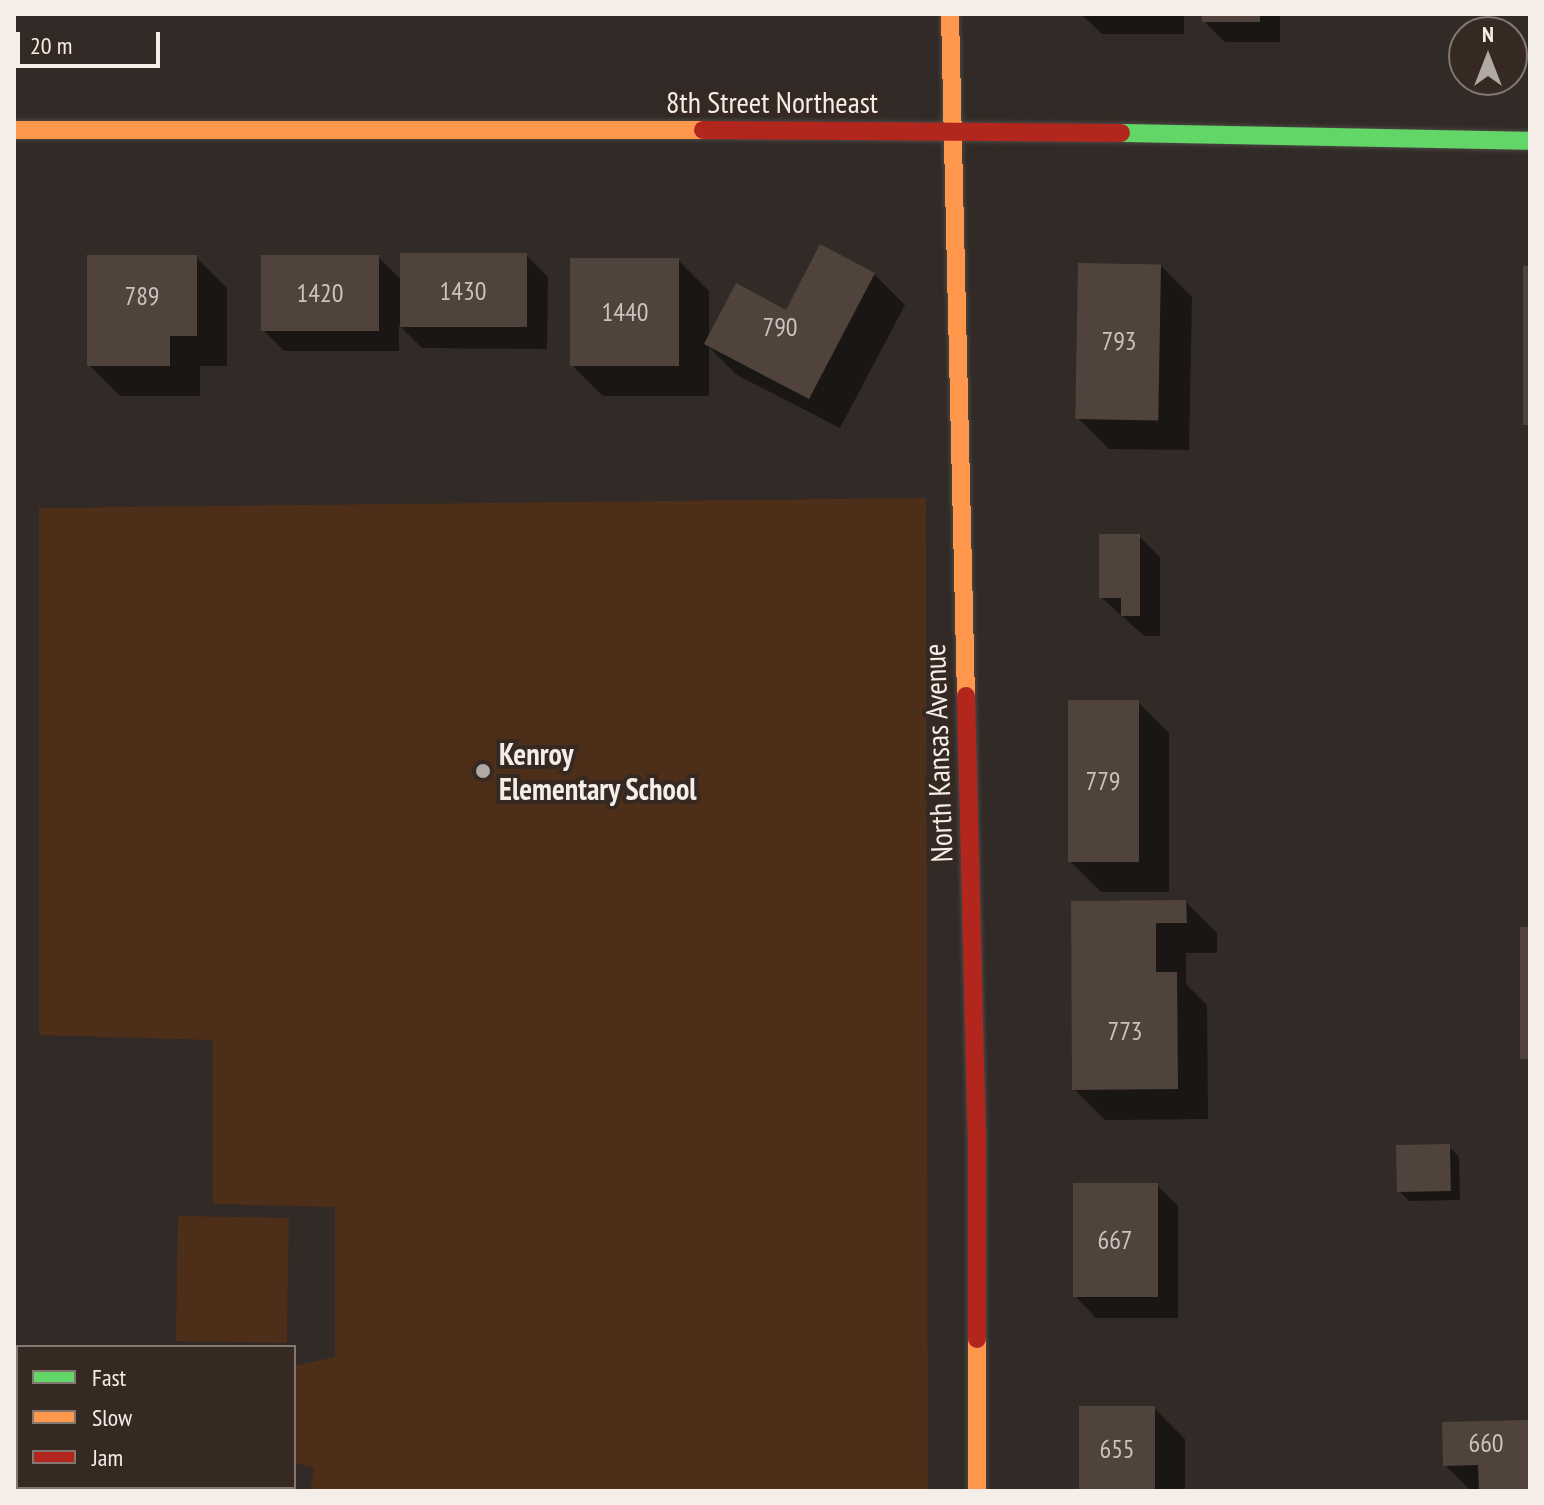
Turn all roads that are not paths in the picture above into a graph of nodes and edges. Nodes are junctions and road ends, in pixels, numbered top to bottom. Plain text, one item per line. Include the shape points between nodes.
1 (950, 14) edge
2 (14, 130) edge
3 (950, 130) junction
4 (1530, 141) edge
5 (977, 1491) edge

1 - 3 street, North Kansas Avenue
2 - 3 street, 8th Street Northeast
3 - 4 street, 8th Street Northeast
3 - 5 street, North Kansas Avenue via 977,1132

